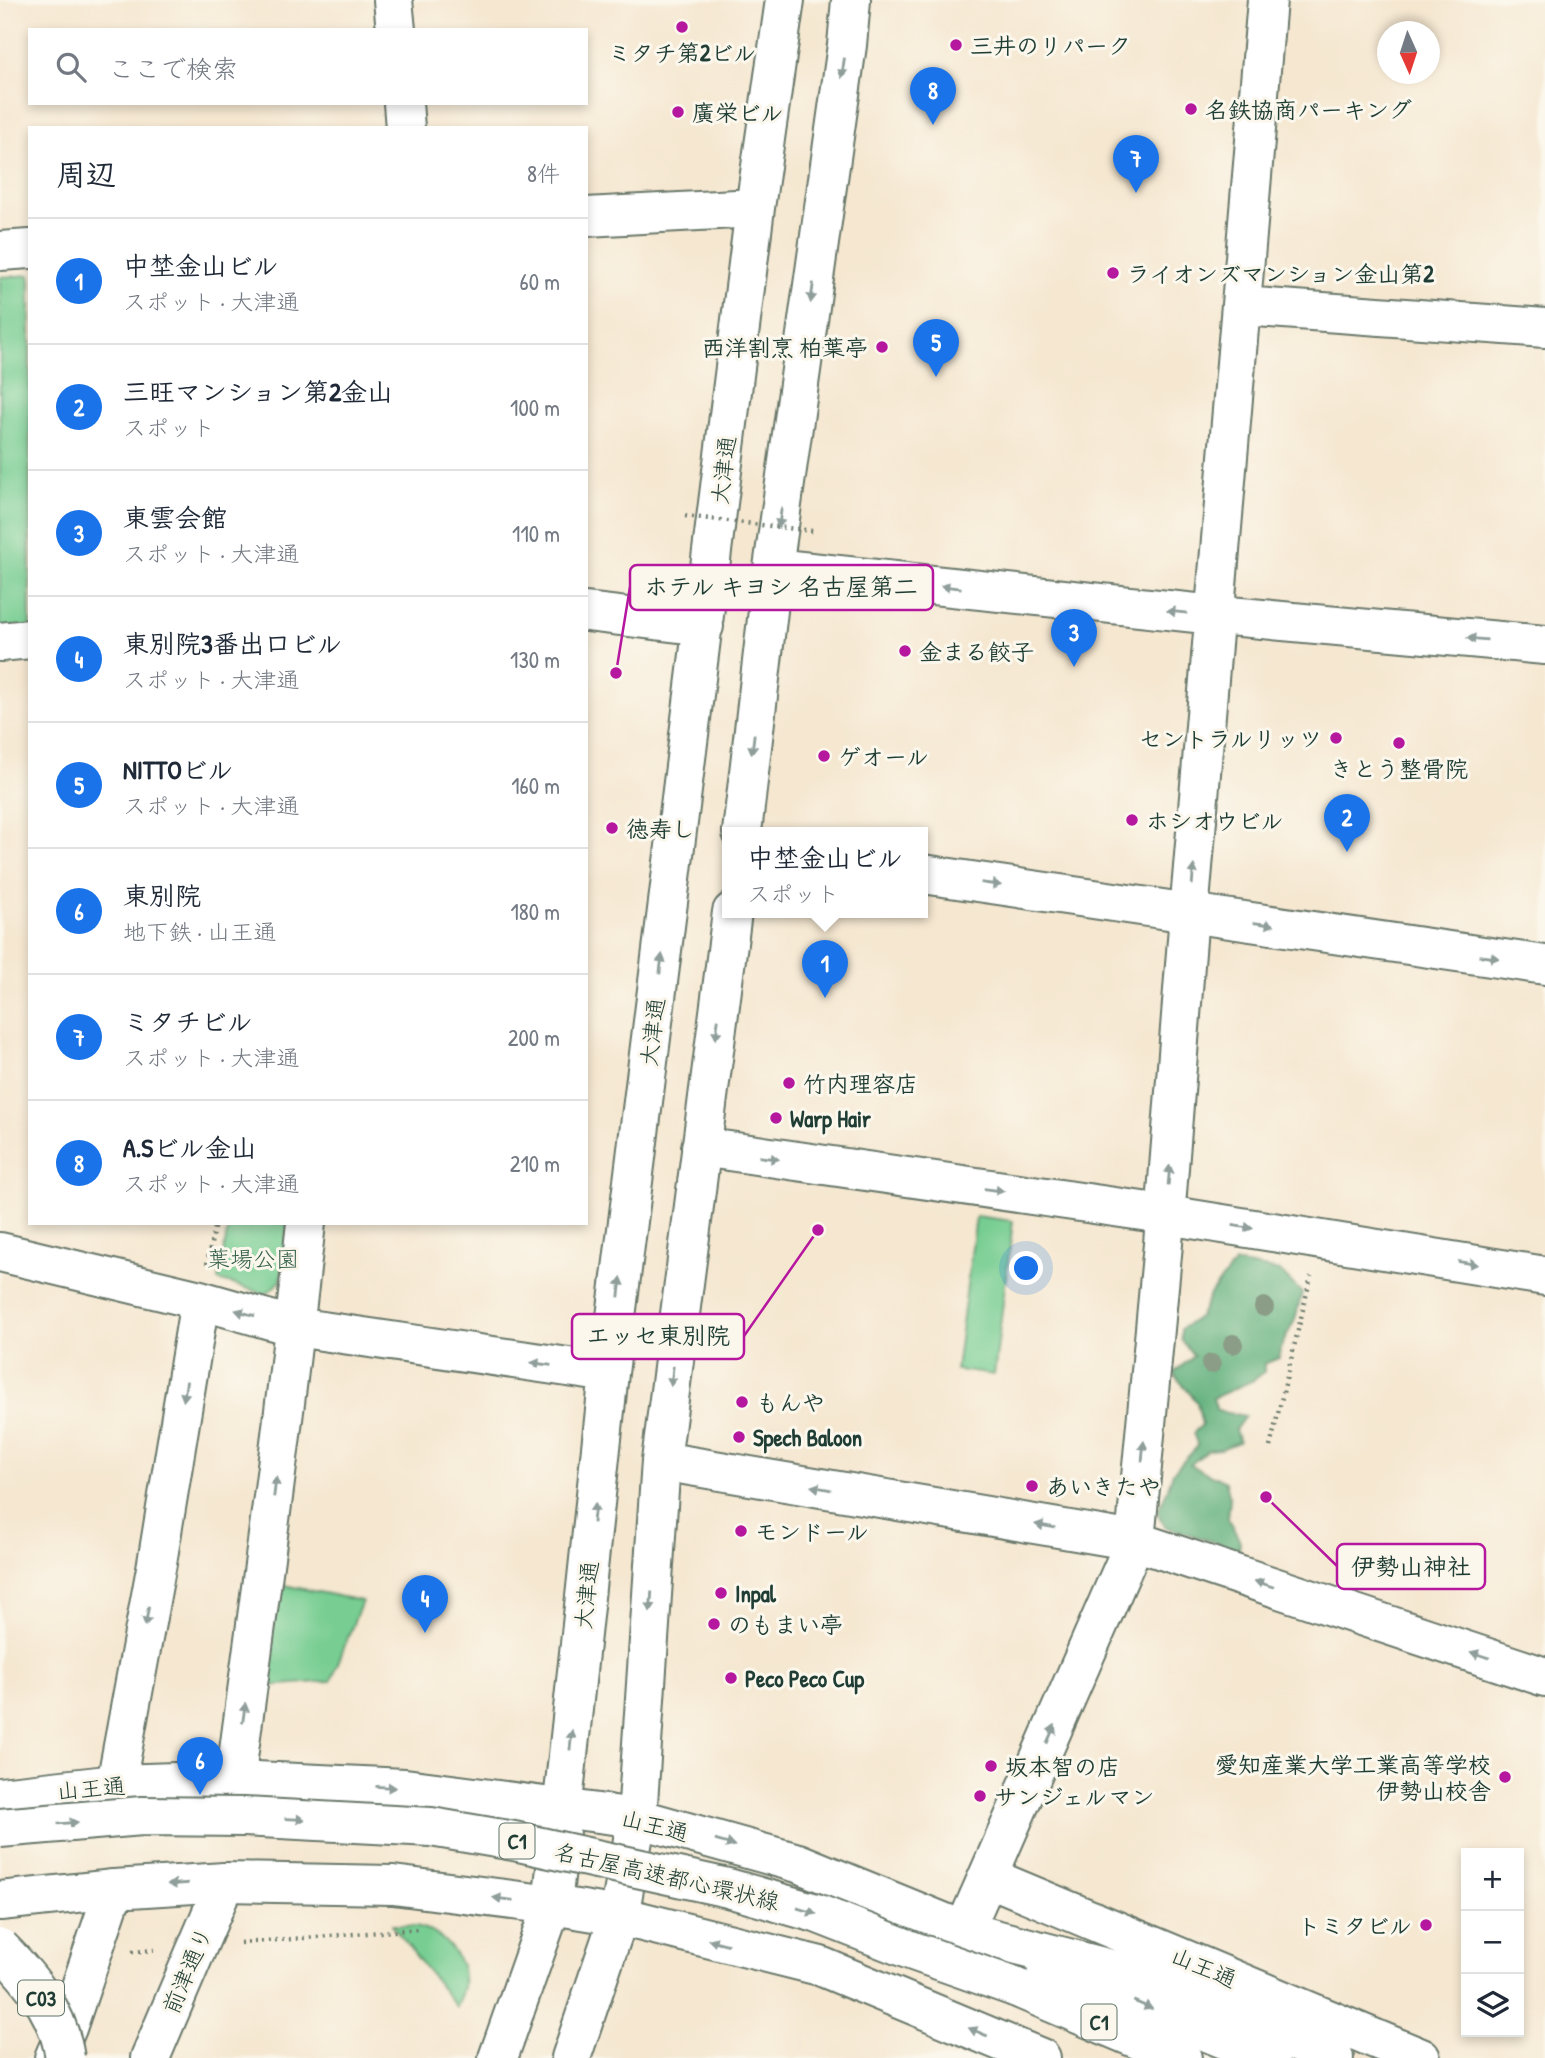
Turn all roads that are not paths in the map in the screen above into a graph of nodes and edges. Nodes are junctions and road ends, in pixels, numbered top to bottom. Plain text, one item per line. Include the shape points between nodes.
1 (393, 0) edge
2 (785, 0) edge
3 (851, 0) edge
4 (1268, 0) edge
5 (396, 28) edge
6 (403, 105) edge
7 (405, 126) edge
8 (755, 208) junction
9 (590, 225) edge
10 (28, 248) edge
11 (0, 250) edge
12 (1242, 306) junction
13 (1545, 328) edge
14 (773, 568) junction
15 (588, 612) edge
16 (1216, 615) junction
17 (704, 626) junction
18 (28, 639) edge
19 (0, 642) edge
20 (1545, 645) edge
21 (744, 827) edge
22 (928, 875) edge
23 (1189, 914) junction
24 (731, 918) edge
25 (1545, 965) edge
26 (701, 1147) junction
27 (1165, 1215) junction
28 (306, 1225) edge
29 (0, 1252) edge
30 (1545, 1276) edge
31 (200, 1300) junction
32 (295, 1327) junction
33 (609, 1373) junction
34 (661, 1461) junction
35 (1135, 1541) junction
36 (1545, 1677) edge
37 (235, 1780) junction
38 (116, 1784) junction
39 (0, 1797) edge
40 (563, 1808) junction
41 (637, 1818) junction
42 (0, 1828) edge
43 (988, 1877) junction
44 (225, 1882) junction
45 (114, 1889) junction
46 (0, 1901) edge
47 (552, 1905) junction
48 (619, 1916) junction
49 (964, 1931) junction
50 (0, 1948) edge
51 (54, 2058) edge
52 (65, 2058) edge
53 (150, 2058) edge
54 (498, 2058) edge
55 (570, 2058) edge
56 (1041, 2058) edge
57 (1182, 2058) edge
58 (1270, 2058) edge
59 (1335, 2058) edge
60 (1421, 2058) edge

1 - 5 main road
2 - 8 main road, 大津通
3 -> 14 main road
4 - 12 main road
6 - 7 main road
8 - 9 main road
8 - 17 main road, 大津通
10 - 11 main road
12 - 13 main road
12 - 16 main road
16 -> 14 main road
14 -> 21 main road
15 - 17 main road
20 -> 16 main road
23 -> 16 main road
33 -> 17 main road, 大津通
18 - 19 main road
22 -> 23 main road
23 -> 25 main road
27 -> 23 main road
24 -> 26 main road
26 -> 27 main road
26 -> 34 main road
27 -> 30 main road
35 -> 27 main road
28 - 32 main road
29 - 31 main road
32 -> 31 main road
31 -> 38 main road
33 -> 32 main road
37 -> 32 main road
40 -> 33 main road, 大津通
35 -> 34 main road
34 -> 41 main road
36 -> 35 main road
43 -> 35 main road
37 - 38 main road, 山王通
37 -> 40 main road, 山王通 via 405,1788
38 - 39 main road, 山王通
40 - 41 main road, 山王通
40 - 47 main road, 大津通
41 - 48 main road
41 -> 49 main road, 山王通 via 798,1863
42 -> 57 main road, 名古屋高速都心環状線 / C1, bridge via 142,1816 244,1817 431,1827 514,1841 728,1888 816,1913 1015,1987
43 - 49 main road
43 - 60 main road, 山王通
44 -> 45 main road
47 -> 44 main road via 393,1885
44 - 53 main road, 前津通り
45 - 46 main road
45 - 51 main road
47 - 48 main road
47 - 54 main road, 大津通
48 - 55 main road
56 -> 48 main road via 820,1966
49 -> 58 main road, 山王通
49 - 59 main road via 1145,1978
50 - 52 main road, C03, bridge via 28,1977 49,2010

